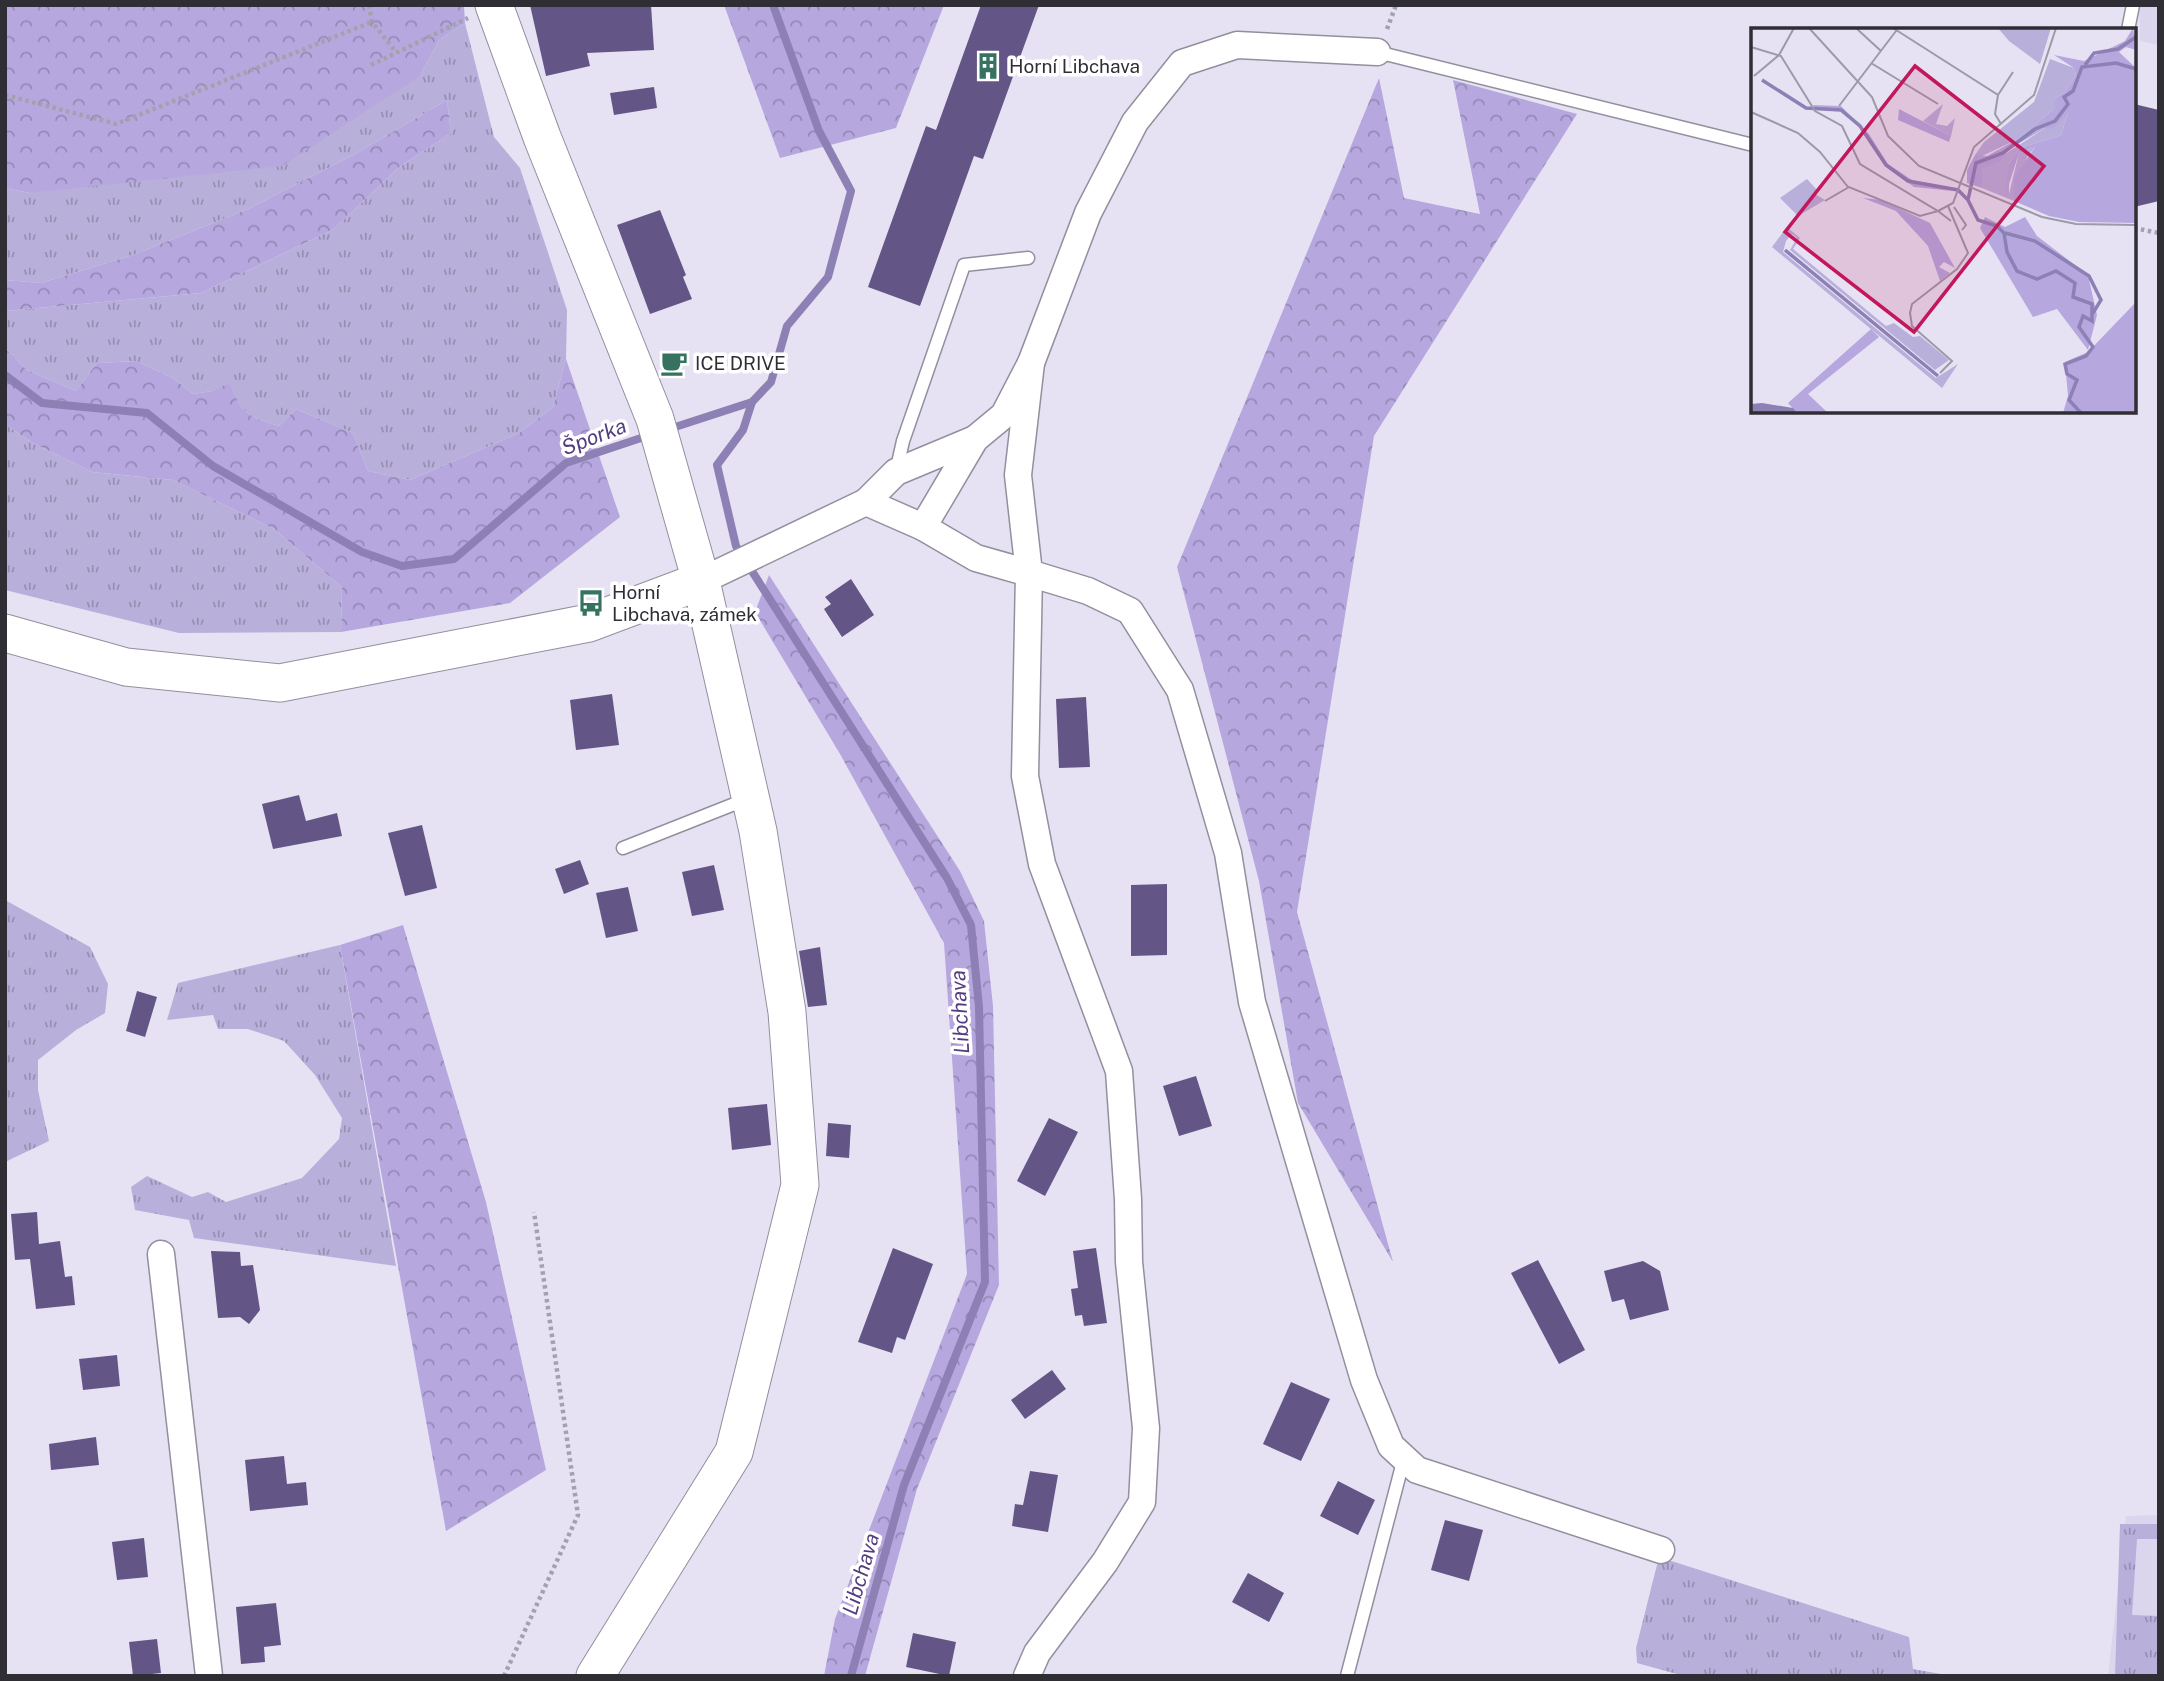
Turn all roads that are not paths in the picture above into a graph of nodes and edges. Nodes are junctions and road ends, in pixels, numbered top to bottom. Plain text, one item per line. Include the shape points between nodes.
1 (2133, 5) edge
2 (482, 11) edge
3 (2128, 28) edge
4 (1377, 52) joint
5 (1751, 145) edge
6 (1028, 258) dead end
7 (1031, 363) junction
8 (975, 439) junction
9 (896, 472) junction
10 (866, 502) junction
11 (923, 527) junction
12 (1029, 573) junction
13 (716, 574) junction
14 (5, 633) edge
15 (751, 797) junction
16 (623, 848) dead end
17 (161, 1254) dead end
18 (1404, 1458) junction
19 (1661, 1550) dead end
20 (209, 1676) edge
21 (595, 1676) edge
22 (1027, 1676) edge
23 (1347, 1676) edge

1 - 3 lane
2 - 13 street via 542,137
4 - 5 lane
4 - 7 street via 1237,45 1182,63 1135,122 1088,213
6 - 9 lane via 964,265
7 - 8 street via 1004,415
7 - 12 street via 1018,475
8 - 9 street
8 - 11 street
9 - 10 street
10 - 11 street
10 - 13 street
11 - 12 street via 976,558
12 - 18 street via 1088,591 1130,611 1180,690 1228,853 1252,1002 1299,1165 1364,1380 1391,1446
12 - 22 street via 1025,776 1042,864 1119,1071 1129,1262 1146,1427 1142,1502 1105,1562 1037,1653
13 - 14 street via 589,623 280,683 126,667
13 - 15 street
15 - 16 lane
15 - 21 street via 787,1012 800,1185 734,1452
17 - 20 street
18 - 19 street via 1417,1470
18 - 23 lane

